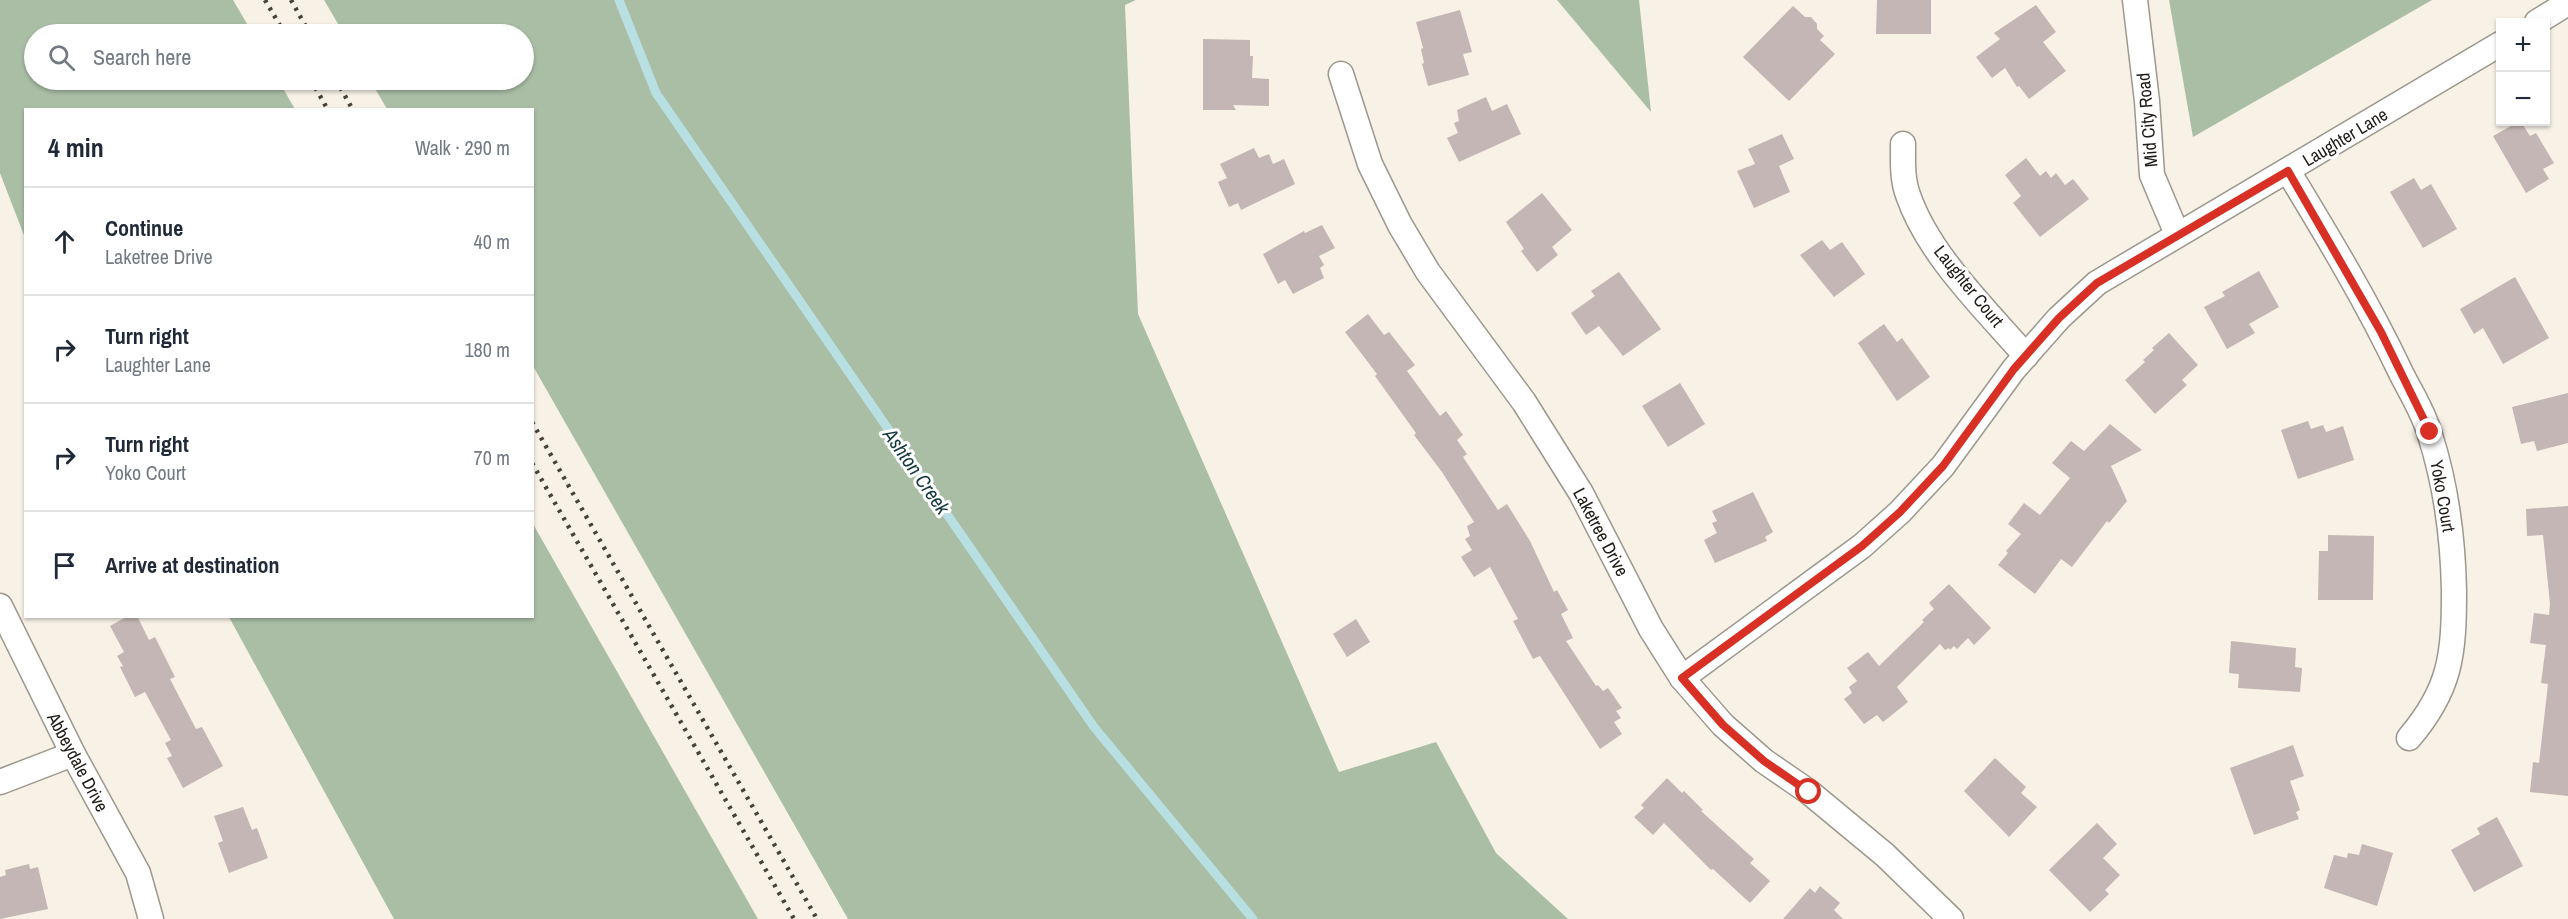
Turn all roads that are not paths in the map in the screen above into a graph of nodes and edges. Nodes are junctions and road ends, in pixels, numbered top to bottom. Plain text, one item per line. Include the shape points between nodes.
1 (2135, 0) edge
2 (2568, 3) edge
3 (2544, 18) edge
4 (2496, 46) edge
5 (1341, 74) dead end
6 (1903, 144) dead end
7 (2288, 171) junction
8 (2177, 234) junction
9 (2026, 356) junction
10 (0, 606) edge
11 (1682, 678) junction
12 (2409, 738) dead end
13 (73, 754) junction
14 (0, 782) edge
15 (152, 919) edge
16 (1951, 919) edge

1 - 8 street, Mid City Road via 2152,175
2 - 3 street
4 - 7 street, Laughter Lane
5 - 11 street, Laketree Drive via 1370,164 1400,225 1428,272 1524,402 1581,493 1651,629
6 - 9 street, Laughter Court via 1908,194 1919,220 1949,267
7 - 8 street, Laughter Lane
7 - 12 street, Yoko Court via 2386,342 2430,432 2446,496 2454,561 2451,659 2441,691 2426,719
8 - 9 street, Laughter Lane via 2097,283
9 - 11 street, Laughter Lane via 1943,466 1900,512 1862,546
10 - 13 street, Abbeydale Drive
11 - 16 street, Laketree Drive via 1723,725 1885,855
13 - 14 street
13 - 15 street, Abbeydale Drive via 138,873

